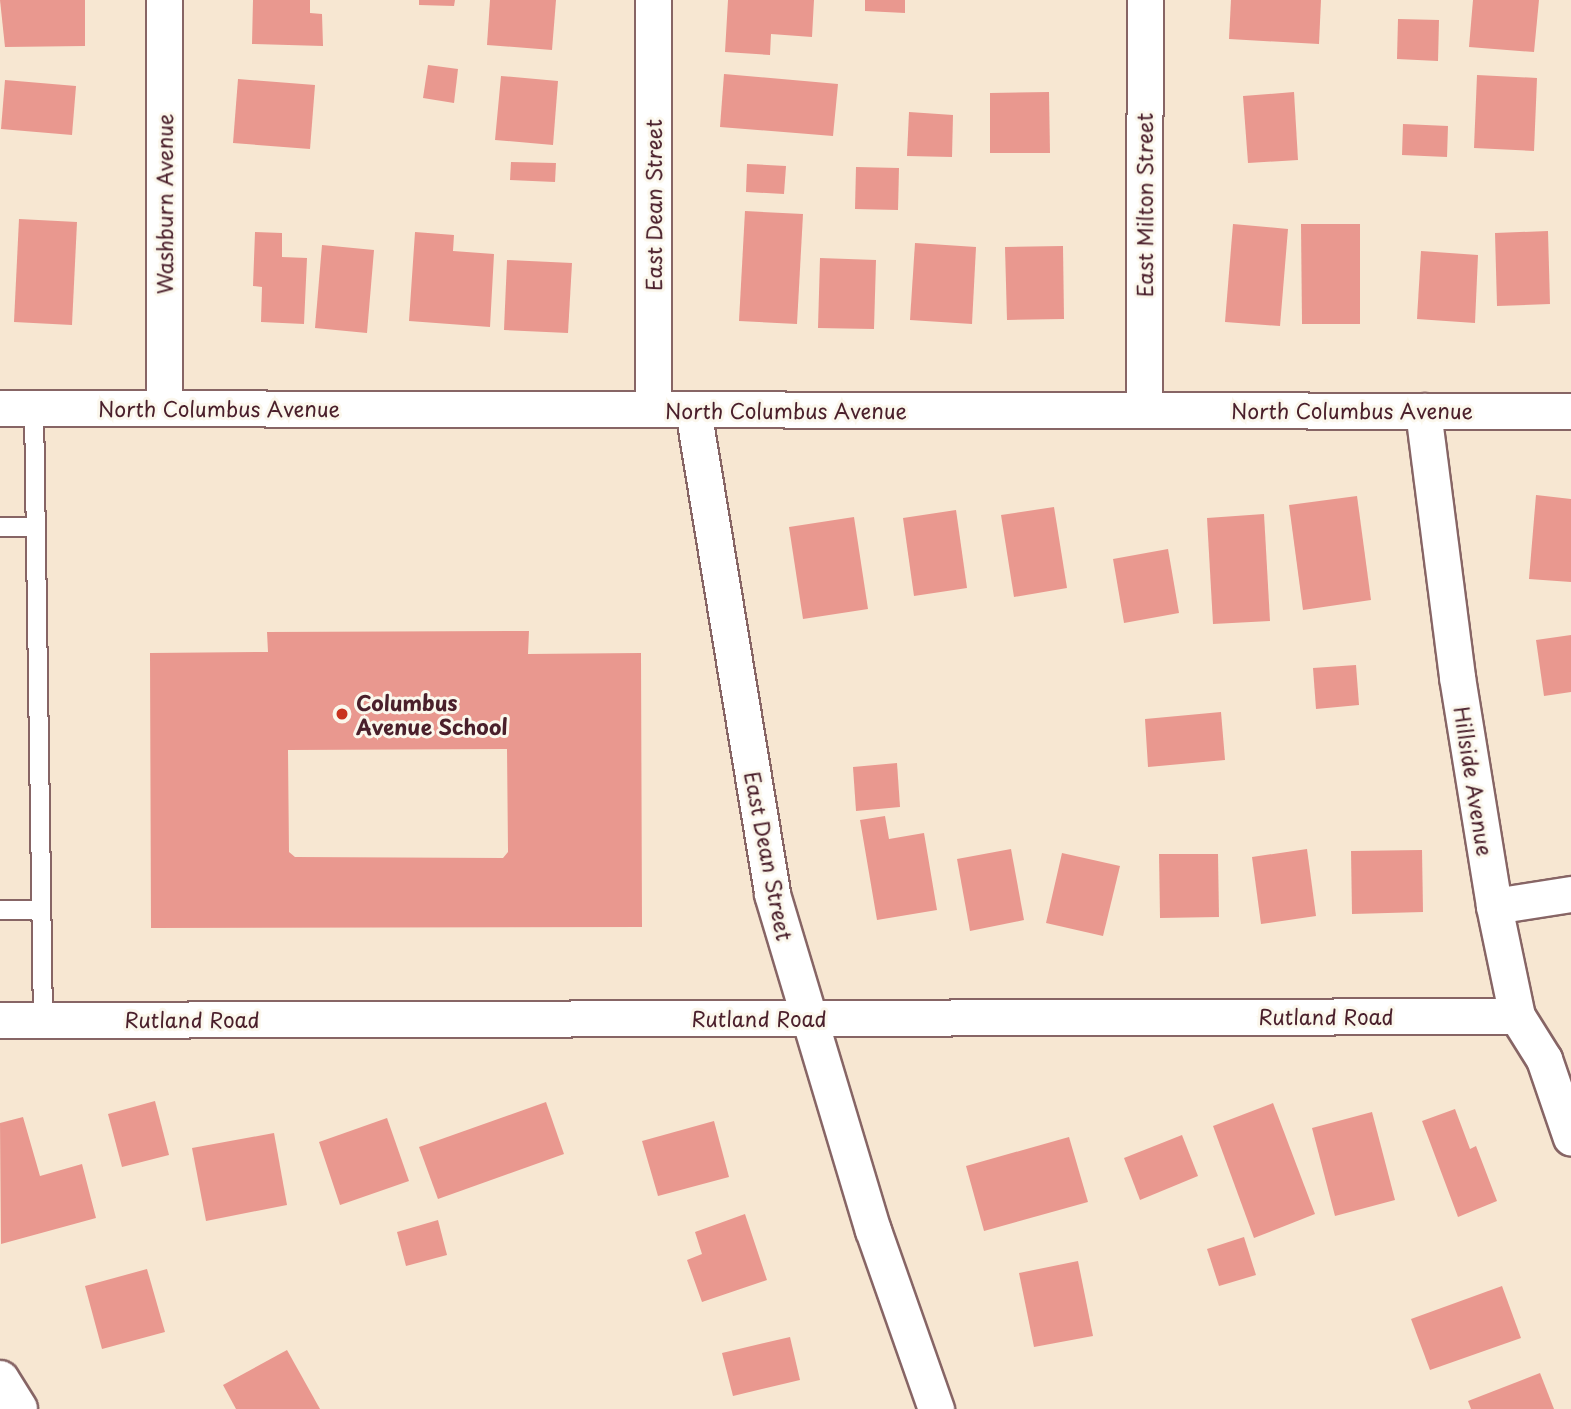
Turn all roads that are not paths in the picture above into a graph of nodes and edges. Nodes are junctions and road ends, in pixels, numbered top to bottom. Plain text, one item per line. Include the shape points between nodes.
1 (163, 0) edge
2 (653, 0) edge
3 (1144, 0) edge
4 (17, 408) edge
5 (164, 408) junction
6 (653, 409) junction
7 (694, 410) junction
8 (1144, 410) junction
9 (1423, 411) junction
10 (1571, 411) edge
11 (0, 527) edge
12 (36, 527) junction
13 (1571, 894) edge
14 (1494, 906) junction
15 (0, 910) edge
16 (41, 910) junction
17 (1517, 1016) junction
18 (807, 1018) junction
19 (0, 1020) edge
20 (43, 1020) junction
21 (1571, 1138) edge
22 (0, 1380) edge
23 (18, 1409) edge
24 (936, 1409) edge

1 - 5 street, Washburn Avenue
2 - 6 street, East Dean Street
3 - 8 street, East Milton Street
4 - 5 street, North Columbus Avenue
4 - 12 lane
5 - 6 street, North Columbus Avenue
6 - 7 street, North Columbus Avenue
7 - 8 street, North Columbus Avenue
7 - 18 street, East Dean Street via 772,894
8 - 9 street, North Columbus Avenue
9 - 10 street, North Columbus Avenue
9 - 14 street, Hillside Avenue via 1457,677
11 - 12 lane
12 - 16 lane
13 - 14 street
14 - 17 street, Hillside Avenue
15 - 16 lane
16 - 20 lane
17 - 18 street, Rutland Road
17 - 21 street, Hillside Avenue via 1544,1059
18 - 20 street, Rutland Road
18 - 24 street, East Dean Street
19 - 20 street, Rutland Road
22 - 23 street

